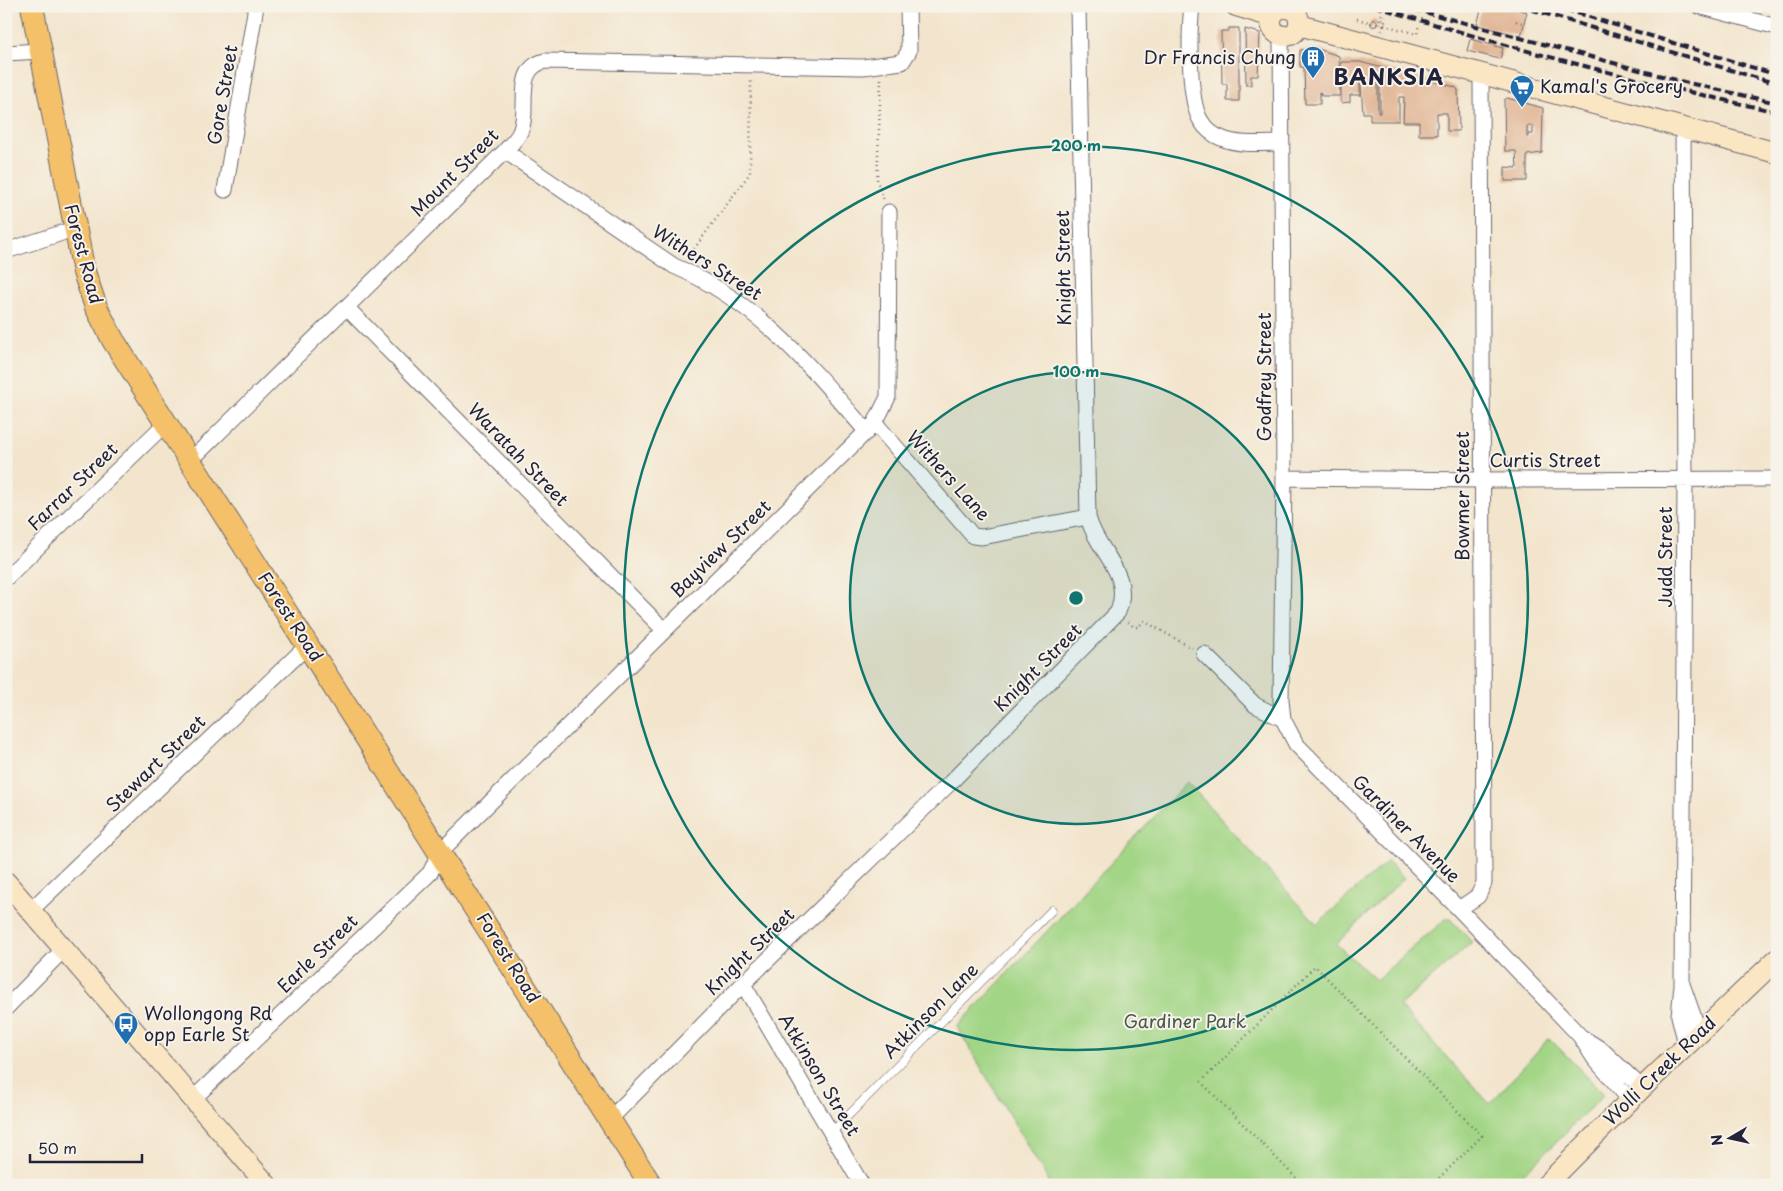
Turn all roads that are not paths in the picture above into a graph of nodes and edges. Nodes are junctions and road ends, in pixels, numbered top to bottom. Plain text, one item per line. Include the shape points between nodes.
1 (32, 6) edge
2 (256, 6) edge
3 (908, 6) edge
4 (1078, 6) edge
5 (1192, 6) edge
6 (1236, 6) edge
7 (1699, 6) edge
8 (1272, 17) junction
9 (1299, 25) junction
10 (1777, 27) edge
11 (1281, 36) junction
12 (40, 51) junction
13 (6, 53) edge
14 (1481, 72) junction
15 (1683, 128) junction
16 (1282, 143) junction
17 (505, 151) junction
18 (1777, 153) edge
19 (224, 190) dead end
20 (888, 212) road end
21 (74, 229) junction
22 (6, 251) edge
23 (346, 307) junction
24 (166, 423) junction
25 (871, 428) junction
26 (190, 461) junction
27 (1284, 478) junction
28 (1777, 479) edge
29 (1482, 480) junction
30 (1685, 480) junction
31 (1088, 517) junction
32 (6, 578) edge
33 (664, 630) junction
34 (308, 646) junction
35 (1204, 654) road end
36 (1283, 719) junction
37 (440, 852) junction
38 (6, 882) edge
39 (1459, 909) junction
40 (31, 910) junction
41 (1052, 910) dead end
42 (64, 949) junction
43 (1777, 959) edge
44 (743, 984) junction
45 (6, 1008) edge
46 (1693, 1038) junction
47 (1636, 1094) junction
48 (193, 1099) junction
49 (610, 1119) junction
50 (831, 1133) junction
51 (267, 1185) edge
52 (651, 1185) edge
53 (862, 1185) edge
54 (1546, 1185) edge

1 - 12 main road, Forest Road
2 - 19 street, Gore Street
3 - 17 street, Mount Street via 909,51 902,62 863,67 540,62 527,74 522,126
4 - 31 street, Knight Street
5 - 16 street via 1193,90 1200,120 1220,138 1232,142
6 - 8 street
7 - 10 street
8 - 9 street via 1278,10 1292,9 1298,16
8 - 11 street via 1272,26
9 - 11 street via 1291,35
9 - 14 street
11 - 16 street, Godfrey Street
12 - 13 street
12 - 21 main road, Forest Road
14 - 15 street
14 - 29 street, Bowmer Street
15 - 18 street
15 - 30 street, Judd Street
16 - 27 street, Godfrey Street
17 - 23 street, Mount Street
17 - 25 street, Withers Street via 680,268 702,278 750,310 788,342
20 - 25 street, Bayview Street via 888,397
21 - 22 street
21 - 24 main road, Forest Road via 96,307
23 - 26 street, Mount Street
23 - 33 street, Waratah Street
24 - 26 main road, Forest Road
24 - 32 street, Farrar Street
25 - 31 street, Withers Lane via 973,536
25 - 33 street, Bayview Street
26 - 34 main road, Forest Road
27 - 29 street, Curtis Street
27 - 36 street, Godfrey Street
28 - 30 street, Curtis Street
29 - 30 street, Curtis Street
29 - 39 street, Bowmer Street via 1484,883 1478,896
30 - 46 street, Judd Street via 1682,985 1679,1016
31 - 44 street, Knight Street via 1096,540 1120,575 1122,594 1118,612 951,782
33 - 37 street, Bayview Street
34 - 37 main road, Forest Road
34 - 40 street, Stewart Street
35 - 36 street via 1254,705
36 - 39 street, Gardiner Avenue via 1296,744
37 - 48 street, Earle Street via 430,873
37 - 49 main road, Forest Road
38 - 40 street
39 - 47 street, Gardiner Avenue via 1580,1036 1594,1058
40 - 42 street
41 - 50 lane, Atkinson Lane
42 - 45 street
42 - 48 street
43 - 46 street, Wolli Creek Road
44 - 49 street, Knight Street
44 - 50 street, Atkinson Street
46 - 47 street, Wolli Creek Road
47 - 54 street, Wolli Creek Road
48 - 51 street
49 - 52 main road, Forest Road
50 - 53 street, Atkinson Street

